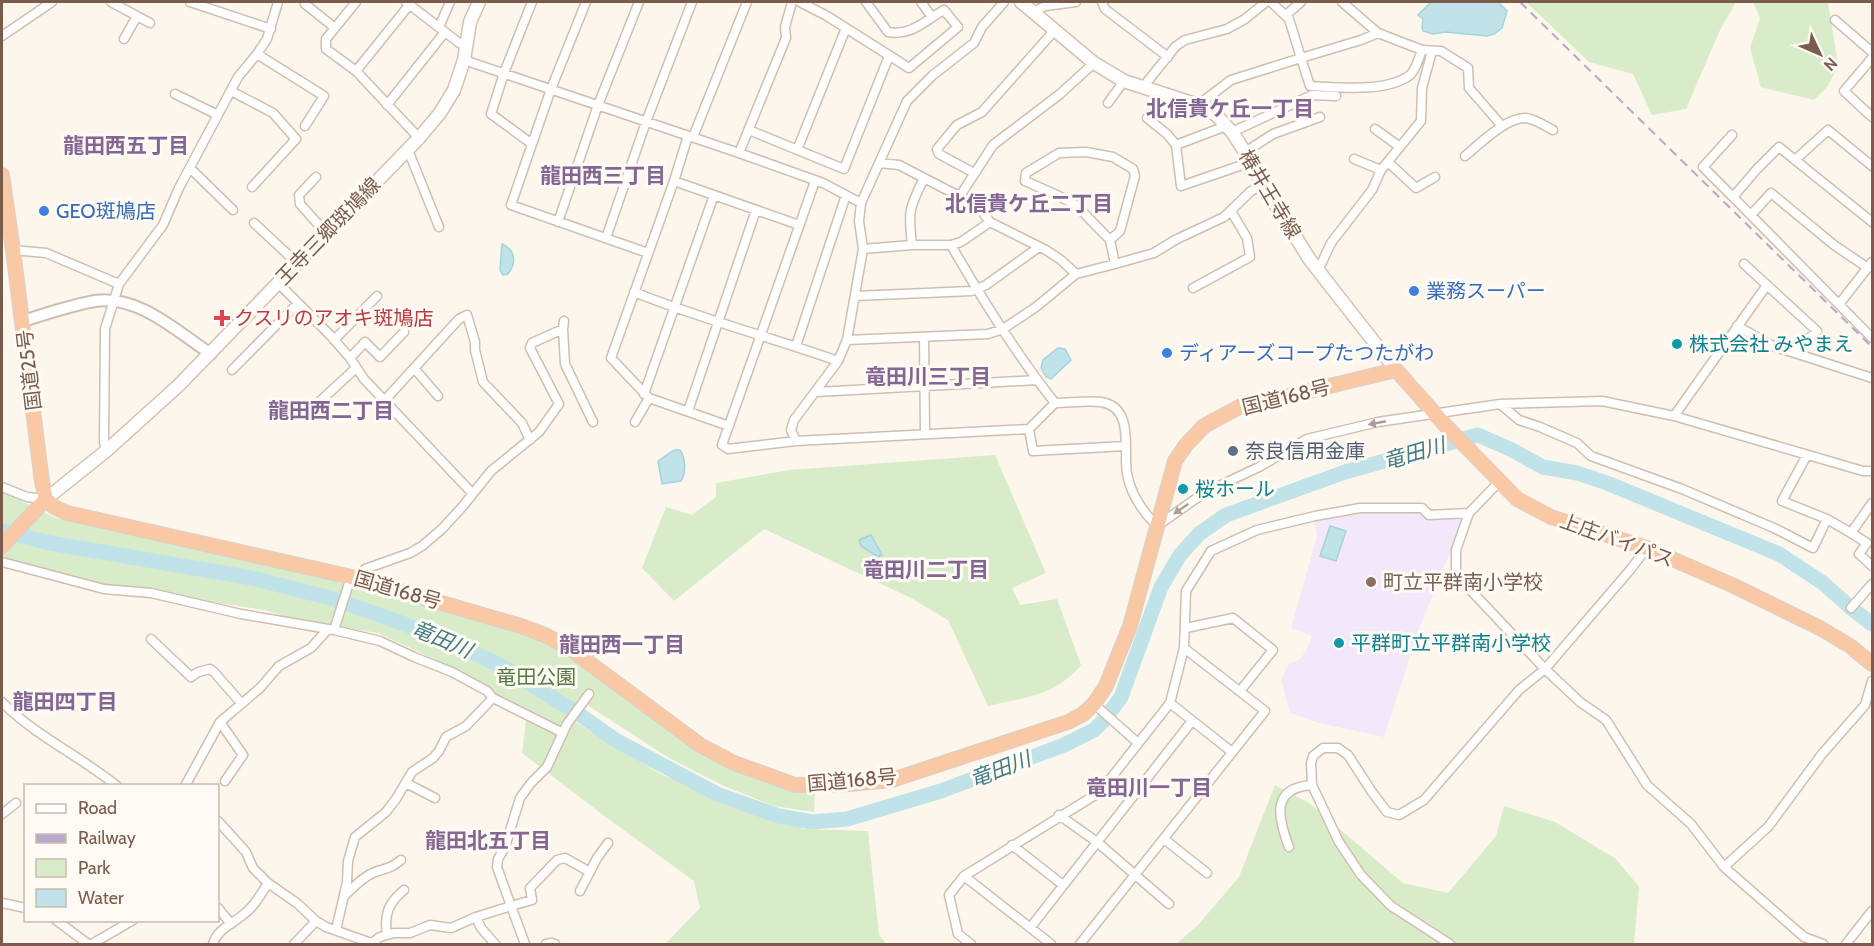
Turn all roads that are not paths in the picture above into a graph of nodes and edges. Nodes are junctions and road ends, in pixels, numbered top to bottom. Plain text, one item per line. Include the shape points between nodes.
1 (52, 2) edge
2 (111, 2) edge
3 (190, 2) edge
4 (279, 2) edge
5 (306, 2) edge
6 (356, 2) edge
7 (450, 2) edge
8 (479, 2) edge
9 (532, 2) edge
10 (586, 2) edge
11 (639, 2) edge
12 (692, 2) edge
13 (747, 2) edge
14 (792, 2) edge
15 (800, 2) edge
16 (866, 2) edge
17 (921, 2) edge
18 (1004, 2) edge
19 (1021, 2) edge
20 (1076, 2) edge
21 (1102, 2) edge
22 (1266, 2) edge
23 (1271, 2) edge
24 (1301, 2) edge
25 (1342, 2) edge
26 (408, 3) edge
27 (1033, 12) junction
28 (1286, 15) junction
29 (137, 16) junction
30 (932, 17) junction
31 (1835, 21) dead end
32 (150, 23) dead end
33 (335, 28) junction
34 (846, 28) junction
35 (271, 29) junction
36 (442, 30) junction
37 (1054, 31) junction
38 (1378, 33) junction
39 (2, 36) edge
40 (124, 39) dead end
41 (465, 46) junction
42 (1422, 50) junction
43 (1432, 51) junction
44 (1872, 52) edge
45 (257, 54) junction
46 (889, 56) junction
47 (1168, 57) junction
48 (1301, 58) junction
49 (1872, 58) edge
50 (464, 60) junction
51 (1094, 63) junction
52 (357, 71) junction
53 (504, 73) junction
54 (1124, 81) junction
55 (1143, 87) junction
56 (550, 89) junction
57 (231, 91) junction
58 (175, 94) dead end
59 (1164, 94) junction
60 (1336, 96) dead end
61 (1108, 103) dead end
62 (387, 105) junction
63 (598, 105) junction
64 (1198, 105) junction
65 (218, 115) junction
66 (1320, 117) dead end
67 (1872, 117) edge
68 (646, 122) junction
69 (305, 126) dead end
70 (1502, 126) junction
71 (1229, 129) junction
72 (1375, 129) dead end
73 (749, 130) junction
74 (1553, 130) dead end
75 (1732, 135) dead end
76 (690, 136) junction
77 (419, 138) junction
78 (532, 144) junction
79 (1176, 145) junction
80 (1400, 147) junction
81 (408, 150) junction
82 (797, 150) junction
83 (739, 153) junction
84 (1465, 156) dead end
85 (1248, 157) junction
86 (1354, 159) dead end
87 (1795, 160) junction
88 (1388, 162) junction
89 (879, 163) junction
90 (1872, 166) edge
91 (190, 168) junction
92 (1381, 171) junction
93 (974, 173) junction
94 (2, 175) edge
95 (316, 177) dead end
96 (1435, 177) dead end
97 (924, 178) junction
98 (674, 181) junction
99 (815, 181) junction
100 (1263, 185) junction
101 (252, 187) dead end
102 (714, 195) junction
103 (846, 195) junction
104 (960, 196) junction
105 (1733, 197) junction
106 (861, 203) junction
107 (233, 210) dead end
108 (756, 210) junction
109 (1230, 211) junction
110 (1751, 215) junction
111 (558, 222) junction
112 (990, 222) junction
113 (1872, 222) edge
114 (255, 223) dead end
115 (799, 225) junction
116 (439, 227) dead end
117 (326, 232) junction
118 (606, 238) junction
119 (1110, 240) junction
120 (912, 245) junction
121 (951, 245) junction
122 (1039, 247) junction
123 (863, 249) junction
124 (13, 250) junction
125 (648, 253) junction
126 (297, 263) junction
127 (1115, 264) junction
128 (1744, 264) dead end
129 (1870, 265) edge
130 (1318, 272) junction
131 (1076, 274) junction
132 (278, 282) junction
133 (119, 284) junction
134 (1767, 285) junction
135 (1193, 288) dead end
136 (977, 289) junction
137 (634, 292) junction
138 (377, 296) dead end
139 (855, 296) junction
140 (112, 301) junction
141 (298, 303) junction
142 (1840, 303) junction
143 (674, 308) junction
144 (23, 321) junction
145 (716, 323) junction
146 (1737, 326) junction
147 (1003, 329) junction
148 (404, 332) dead end
149 (760, 336) junction
150 (924, 337) junction
151 (1872, 338) edge
152 (334, 340) junction
153 (847, 340) junction
154 (796, 346) junction
155 (1795, 352) junction
156 (211, 354) junction
157 (350, 358) junction
158 (838, 361) junction
159 (356, 368) junction
160 (414, 368) junction
161 (232, 370) dead end
162 (1396, 370) junction
163 (1872, 378) edge
164 (1037, 380) junction
165 (924, 387) junction
166 (816, 392) junction
167 (438, 396) dead end
168 (647, 396) junction
169 (384, 401) junction
170 (1055, 403) junction
171 (1500, 404) junction
172 (688, 411) junction
173 (1434, 413) junction
174 (304, 416) dead end
175 (1674, 416) junction
176 (593, 422) dead end
177 (635, 422) dead end
178 (729, 426) junction
179 (1029, 429) junction
180 (925, 433) junction
181 (530, 440) junction
182 (796, 441) junction
183 (1126, 446) junction
184 (106, 451) junction
185 (1807, 455) junction
186 (1872, 471) edge
187 (1494, 477) junction
188 (2, 487) edge
189 (472, 492) junction
190 (46, 499) junction
191 (1871, 509) edge
192 (1469, 513) junction
193 (1827, 519) junction
194 (1156, 526) junction
195 (1851, 533) junction
196 (2, 546) edge
197 (1647, 548) junction
198 (2, 562) edge
199 (1872, 566) edge
200 (354, 579) junction
201 (1872, 584) edge
202 (1851, 608) dead end
203 (1186, 628) junction
204 (331, 630) junction
205 (151, 639) dead end
206 (601, 640) dead end
207 (1184, 648) junction
208 (584, 659) junction
209 (1872, 664) edge
210 (1545, 669) junction
211 (1872, 681) edge
212 (1240, 691) junction
213 (589, 694) dead end
214 (493, 698) junction
215 (2, 702) edge
216 (1170, 703) junction
217 (242, 704) junction
218 (1097, 708) junction
219 (1192, 721) junction
220 (220, 722) junction
221 (562, 733) junction
222 (1138, 743) junction
223 (1232, 752) junction
224 (225, 781) dead end
225 (406, 783) junction
226 (114, 784) edge
227 (186, 784) edge
228 (1312, 785) junction
229 (435, 798) dead end
230 (16, 802) dead end
231 (2, 814) edge
232 (1059, 815) junction
233 (219, 822) edge
234 (1164, 839) junction
235 (1097, 842) junction
236 (608, 843) dead end
237 (1012, 845) junction
238 (1289, 847) dead end
239 (401, 861) dead end
240 (1724, 867) junction
241 (590, 872) junction
242 (1207, 873) dead end
243 (1136, 874) junction
244 (963, 876) junction
245 (268, 883) junction
246 (1063, 885) junction
247 (404, 890) dead end
248 (580, 891) dead end
249 (342, 899) junction
250 (2, 903) edge
251 (1169, 904) dead end
252 (511, 906) junction
253 (24, 908) edge
254 (219, 909) edge
255 (1872, 911) edge
256 (476, 917) junction
257 (316, 921) junction
258 (57, 922) edge
259 (131, 922) edge
260 (231, 924) junction
261 (1030, 928) junction
262 (336, 930) junction
263 (387, 934) junction
264 (373, 944) edge
265 (90, 945) edge
266 (213, 945) edge
267 (294, 945) edge
268 (495, 945) edge
269 (525, 945) edge
270 (546, 945) edge
271 (555, 945) edge
272 (971, 945) edge
273 (1051, 945) edge
274 (1080, 945) edge
275 (1450, 945) edge
276 (1823, 945) edge
277 (1846, 945) edge

1 - 39 street
2 - 29 street
3 - 35 street
4 - 35 street
5 - 33 street
6 - 33 street
7 - 36 street
8 - 41 main road, 王寺三郷斑鳩線
9 - 53 street
10 - 56 street
11 - 63 street
12 - 68 street
13 - 76 street
14 - 73 street via 786,38
15 - 34 street
16 - 30 street via 888,32 902,34
17 - 30 street
18 - 89 street via 974,43 907,101
19 - 27 main road, 椿井王寺線
20 - 27 street via 1045,6
21 - 47 street via 1105,9
22 - 47 street via 1227,29 1185,40
23 - 28 street
24 - 28 street
25 - 38 street
26 - 36 street
26 - 52 street
27 - 37 main road, 椿井王寺線
28 - 48 street
29 - 32 street
29 - 40 street
30 - 46 street via 944,10 958,27 909,68
31 - 44 street
33 - 52 street via 326,39 326,49
34 - 46 street
34 - 82 street
35 - 45 street
36 - 41 street
36 - 62 street
37 - 51 main road, 椿井王寺線
37 - 93 street via 982,112 957,125 937,148 939,154
38 - 42 street
38 - 48 street
41 - 50 main road, 王寺三郷斑鳩線
42 - 43 street
42 - 48 street via 1409,76 1359,88 1310,86
43 - 70 street via 1442,51 1468,68 1469,88
43 - 80 street via 1422,88 1420,121
45 - 57 street
45 - 69 street via 324,96
46 - 82 street via 844,169
47 - 55 street
48 - 64 street via 1231,80
49 - 67 street via 1844,92
50 - 53 street
50 - 77 main road, 王寺三郷斑鳩線 via 454,90
51 - 54 main road, 椿井王寺線
51 - 93 street via 993,145
52 - 62 street
53 - 56 street
53 - 78 street via 491,114
54 - 55 main road, 椿井王寺線
54 - 61 street
55 - 59 main road, 椿井王寺線
56 - 63 street
56 - 78 street
57 - 65 street
57 - 101 street via 273,113 296,139
58 - 65 street
59 - 64 main road, 椿井王寺線
59 - 79 street via 1148,117
60 - 71 street via 1312,95
62 - 77 street
63 - 68 street
63 - 111 street
64 - 71 main road, 椿井王寺線 via 1216,115
65 - 91 street
66 - 85 street via 1273,134
68 - 76 street
68 - 118 street
70 - 74 street via 1528,118
70 - 84 street
71 - 79 street
71 - 85 main road, 椿井王寺線
72 - 80 street
73 - 82 street
73 - 83 street
75 - 105 street via 1703,167
76 - 83 street
76 - 98 street
77 - 81 main road, 王寺三郷斑鳩線
78 - 111 street via 510,205
79 - 85 street via 1181,186
80 - 88 street
81 - 116 street
81 - 117 main road, 王寺三郷斑鳩線
83 - 99 street
85 - 100 main road, 椿井王寺線
86 - 92 street
87 - 90 street via 1828,130
87 - 105 street via 1779,147
87 - 113 street
88 - 92 street
88 - 96 street via 1416,188
89 - 97 street via 899,165
89 - 106 street
91 - 107 street
91 - 133 street via 163,225
92 - 130 street via 1372,190 1331,243
93 - 104 street
94 - 124 highway, 国道25号
95 - 117 street via 299,195 300,204
97 - 104 street
97 - 120 street via 909,216
98 - 102 street
98 - 125 street
99 - 103 street
99 - 115 street
100 - 109 street
100 - 130 main road, 椿井王寺線
102 - 108 street
102 - 143 street
103 - 106 street
103 - 154 street
104 - 112 street via 978,206
105 - 110 street
106 - 123 street
108 - 115 street
108 - 145 street
109 - 127 street via 1154,254
109 - 135 street via 1247,238 1250,257
110 - 129 street via 1772,193 1834,245
110 - 142 street
111 - 118 street
112 - 121 street
112 - 122 street
114 - 126 street
115 - 149 street
117 - 126 main road, 王寺三郷斑鳩線
118 - 125 street
119 - 119 street via 1120,231 1135,176 1133,169 1100,153 1059,153 1026,173 1025,181 1077,206
119 - 127 street
120 - 121 street
120 - 123 street
121 - 136 street
122 - 131 street
122 - 136 street
123 - 139 street
124 - 133 street via 45,253
124 - 144 highway, 国道25号
125 - 137 street
126 - 132 main road, 王寺三郷斑鳩線
127 - 131 street
128 - 134 street
129 - 142 street
130 - 162 main road, 椿井王寺線
131 - 147 street
132 - 141 street
132 - 156 main road, 王寺三郷斑鳩線
133 - 140 street
134 - 146 street
134 - 155 street via 1817,331
136 - 139 street
136 - 147 street
137 - 143 street
137 - 168 street via 611,358
138 - 152 street
139 - 153 street
140 - 144 street via 95,301
140 - 156 street via 144,310
140 - 184 street via 105,329
141 - 152 street
141 - 161 street
142 - 151 street
143 - 145 street
143 - 168 street
144 - 190 highway, 国道25号
145 - 149 street
145 - 172 street
146 - 155 street via 1773,346
146 - 175 street
147 - 150 street via 988,334
147 - 164 street
148 - 157 street via 380,357 365,342
149 - 154 street
149 - 178 street
150 - 153 street
150 - 165 street
152 - 157 street
153 - 158 street
154 - 158 street
155 - 163 street
156 - 184 main road, 王寺三郷斑鳩線
157 - 159 street
158 - 166 street
159 - 169 street
159 - 174 street
160 - 167 street
160 - 169 street
160 - 181 street via 467,315 483,382 522,423
162 - 173 highway, 上庄バイパス
162 - 194 highway, 国道168号 via 1241,406 1204,426 1175,461
164 - 165 street
164 - 170 street
165 - 166 street
165 - 180 street
166 - 182 street via 794,420 791,430
168 - 172 street
168 - 177 street
169 - 189 street
170 - 179 street
170 - 183 street via 1103,402 1115,409 1127,430
171 - 173 street
171 - 175 street via 1602,401
171 - 193 street via 1519,420 1576,443 1591,456 1682,489 1813,548
172 - 178 street
173 - 187 highway, 上庄バイパス
173 -> 194 street via 1307,439 1203,493
175 - 185 street
176 - 181 street via 565,364 563,325 530,348 559,404
178 - 182 street via 723,445 728,449
179 - 180 street
179 - 183 street via 1033,451
180 - 182 street
181 - 189 street
183 - 194 street via 1132,490 1140,509
184 - 190 main road, 王寺三郷斑鳩線
185 - 186 street
185 - 193 street via 1782,501
187 - 192 street
187 - 197 highway, 上庄バイパス via 1537,511
188 - 190 street via 27,497
189 - 200 street via 422,546 365,568
190 - 196 highway
190 - 200 highway, 国道168号 via 67,513
191 - 195 street
192 - 203 street via 1429,515 1422,508 1360,508 1257,530 1211,551 1186,591
192 - 210 street via 1456,550 1460,579
193 - 195 street
194 - 218 highway, 国道168号 via 1130,626
195 - 199 street via 1867,543 1859,554
197 - 209 highway, 上庄バイパス via 1820,628
197 - 210 street
198 - 204 street via 104,589 151,593
200 - 204 street
200 - 208 highway, 国道168号 via 521,626 545,635
201 - 202 street
203 - 207 street
203 - 212 street via 1233,618 1273,650
204 - 214 street via 397,648 452,672
204 - 217 street via 311,648 279,666
205 - 217 street via 191,677 210,669
206 - 208 street
207 - 212 street
207 - 216 street
208 - 218 highway, 国道168号 via 700,745 734,763 795,785 892,780 1068,722
210 - 228 street via 1519,690 1424,800 1399,815 1387,813 1348,755 1338,748 1323,748 1313,756
210 - 240 street via 1606,720 1647,785 1691,824
211 - 240 street via 1865,705 1822,754 1768,827
212 - 223 street via 1265,711
213 - 221 street
214 - 221 street
214 - 225 street via 466,726 446,737 433,758 415,769
215 - 226 street via 17,718
216 - 219 street
216 - 222 street
217 - 220 street
218 - 222 street
219 - 223 street
219 - 235 street
220 - 224 street via 243,755
220 - 227 street
221 - 252 street via 547,767 520,798 498,858 497,867
222 - 232 street via 1100,792
223 - 234 street
225 - 229 street
225 - 249 street via 386,812 355,837
228 - 238 street via 1301,786 1284,796 1281,826
228 - 275 street via 1339,842 1374,890
230 - 231 street
232 - 235 street
232 - 237 street
233 - 245 street
234 - 242 street
234 - 243 street
235 - 243 street
235 - 246 street
236 - 241 street
237 - 244 street
237 - 246 street
239 - 249 street via 361,880
240 - 276 street via 1804,937
241 - 248 street
241 - 252 street via 565,858 557,860 530,888 532,900
243 - 251 street
243 - 274 street
244 - 261 street
244 - 272 street via 949,895 958,934
245 - 257 street
245 - 260 street via 256,902
246 - 261 street
247 - 263 street via 385,917
249 - 262 street
250 - 253 street
252 - 256 street
252 - 269 street
254 - 260 street
255 - 277 street
256 - 263 street via 451,928 430,926 410,933
256 - 268 street
257 - 262 street
257 - 267 street
258 - 265 street
259 - 265 street
260 - 266 street via 217,935
261 - 273 street
262 - 264 street
263 - 264 street
270 - 271 street

